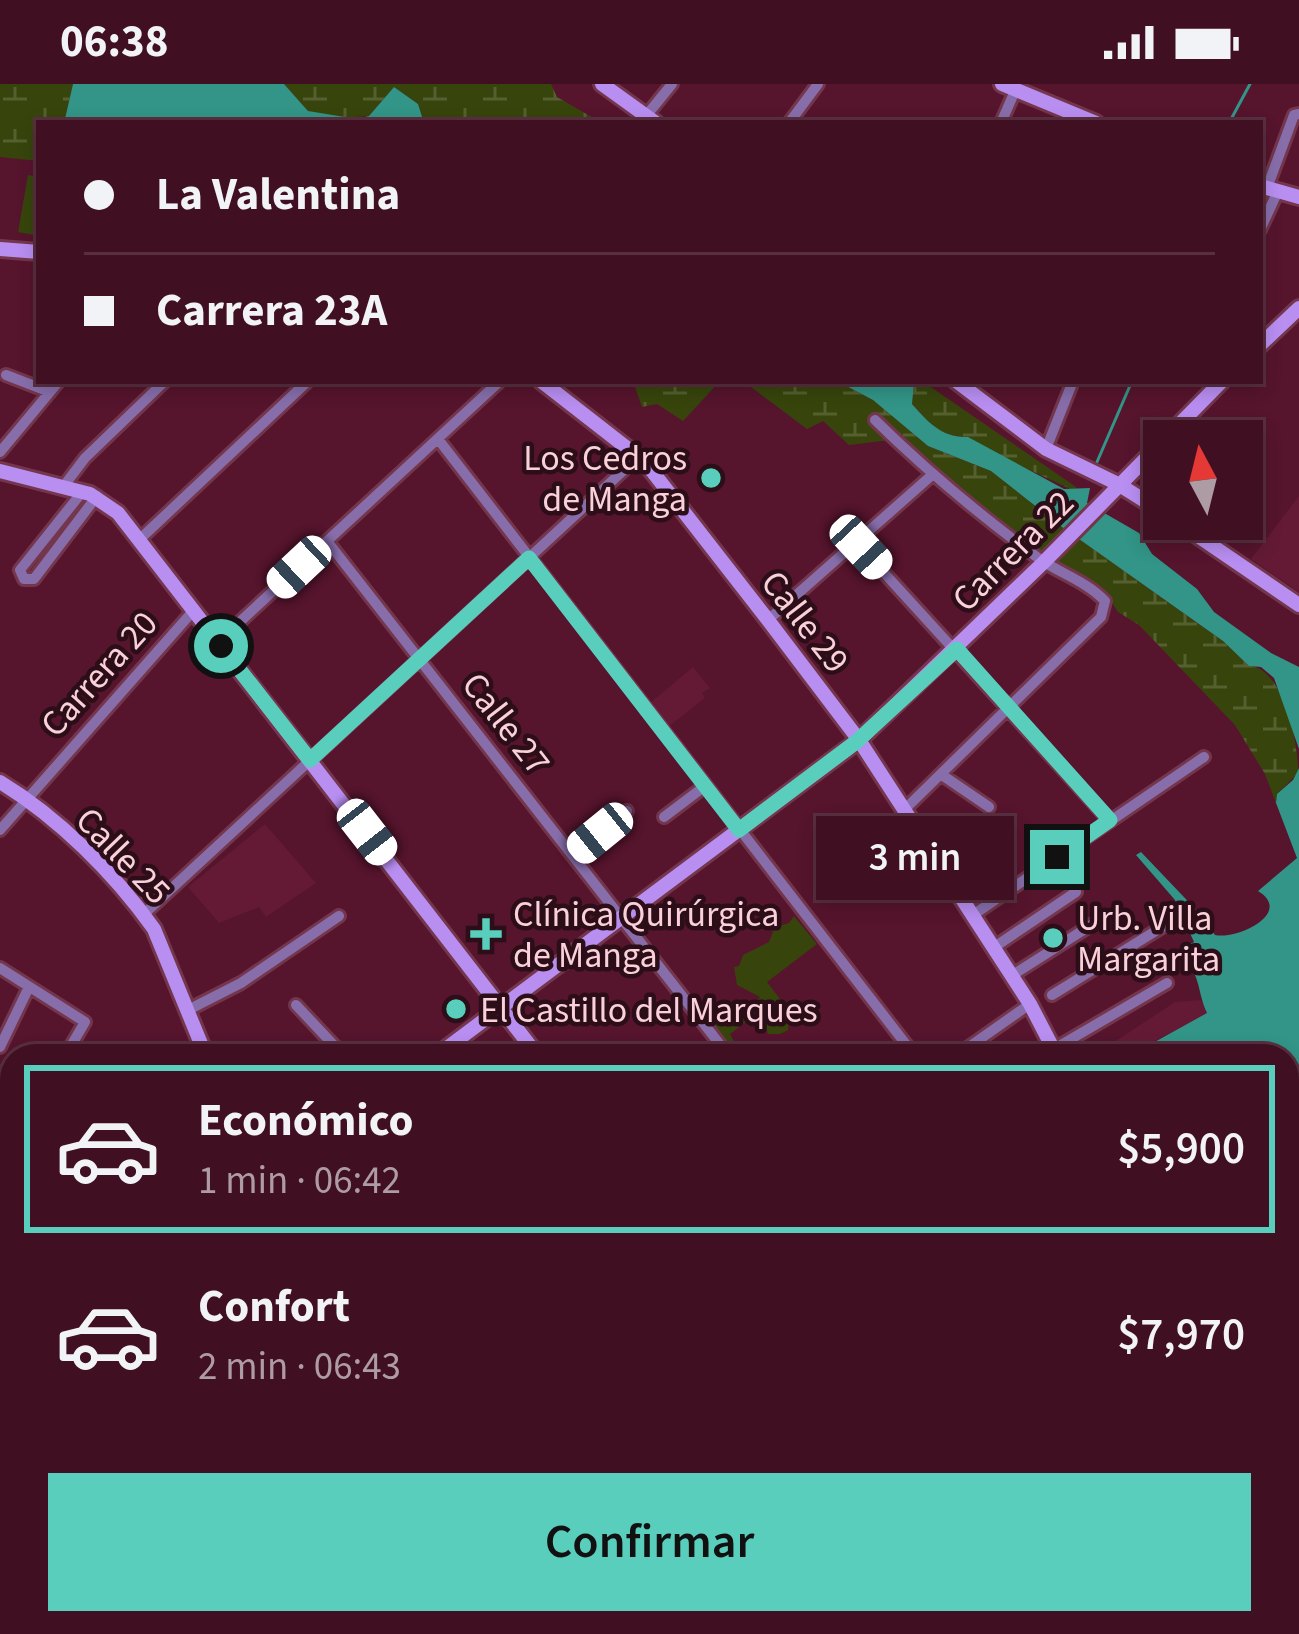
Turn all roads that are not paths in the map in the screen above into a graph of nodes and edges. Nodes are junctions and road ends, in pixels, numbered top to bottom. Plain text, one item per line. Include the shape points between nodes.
1 (602, 84) edge
2 (672, 84) edge
3 (818, 84) edge
4 (1008, 87) edge
5 (1036, 91) edge
6 (1299, 114) edge
7 (651, 119) edge
8 (1073, 119) edge
9 (791, 120) edge
10 (1002, 120) edge
11 (1268, 188) edge
12 (1299, 197) edge
13 (0, 249) edge
14 (36, 252) edge
15 (1299, 308) edge
16 (1263, 342) edge
17 (6, 375) dead end
18 (36, 382) edge
19 (162, 384) edge
20 (305, 384) edge
21 (497, 384) edge
22 (545, 384) edge
23 (959, 384) edge
24 (984, 384) edge
25 (1072, 384) edge
26 (1219, 384) edge
27 (55, 386) edge
28 (978, 400) junction
29 (875, 420) dead end
30 (438, 439) junction
31 (1046, 449) junction
32 (0, 452) edge
33 (639, 456) junction
34 (0, 471) edge
35 (932, 476) junction
36 (63, 487) junction
37 (1113, 490) junction
38 (90, 494) junction
39 (1143, 504) edge
40 (140, 539) junction
41 (1204, 540) edge
42 (327, 541) junction
43 (856, 542) junction
44 (529, 558) junction
45 (1047, 559) junction
46 (1299, 605) edge
47 (194, 610) junction
48 (768, 620) junction
49 (218, 642) junction
50 (957, 649) junction
51 (419, 659) junction
52 (1010, 710) junction
53 (859, 740) junction
54 (1204, 757) dead end
55 (310, 760) junction
56 (942, 775) junction
57 (0, 782) edge
58 (705, 786) junction
59 (24, 797) junction
60 (989, 807) dead end
61 (904, 810) junction
62 (627, 811) dead end
63 (664, 817) dead end
64 (1110, 820) junction
65 (0, 830) edge
66 (739, 830) junction
67 (573, 856) junction
68 (1076, 892) dead end
69 (144, 914) junction
70 (973, 915) junction
71 (339, 916) dead end
72 (622, 918) junction
73 (1096, 922) dead end
74 (1167, 924) dead end
75 (993, 948) junction
76 (0, 968) edge
77 (1011, 976) junction
78 (1167, 983) dead end
79 (29, 987) junction
80 (1052, 995) dead end
81 (296, 1005) dead end
82 (1033, 1005) junction
83 (500, 1008) junction
84 (188, 1010) junction
85 (1, 1044) edge
86 (72, 1044) edge
87 (201, 1044) edge
88 (333, 1044) edge
89 (452, 1044) edge
90 (528, 1044) edge
91 (720, 1044) edge
92 (906, 1044) edge
93 (974, 1044) edge
94 (1052, 1044) edge
95 (1070, 1044) edge

1 - 7 street
2 - 7 street
3 - 9 street
4 - 5 street
4 - 10 street
5 - 8 street
6 - 11 street
11 - 12 street
13 - 14 street
15 - 16 street
17 - 18 street
19 - 36 street
20 - 40 street
21 - 30 street, Carrera 20
22 - 33 street, Calle 29
23 - 28 street
24 - 28 street
25 - 31 street
26 - 37 street, Carrera 22
27 - 32 street
28 - 31 street
29 - 35 street
30 - 42 street, Carrera 20
30 - 44 street
31 - 37 street
33 - 44 street
33 - 48 street, Calle 29
34 - 36 street
35 - 43 street
35 - 45 street
36 - 38 street
37 - 39 street
37 - 45 street, Carrera 22
38 - 38 street via 20,571 24,579 34,579
38 - 40 street
40 - 47 street
41 - 46 street
42 - 49 street, Carrera 20
42 - 51 street, Calle 27
43 - 48 street
43 - 50 street
44 - 51 street
44 - 58 street
45 - 50 street, Carrera 22
45 - 52 street via 1095,591 1104,612
47 - 49 street
47 - 59 street, Carrera 20
48 - 53 street, Calle 29
49 - 55 street
50 - 52 street
50 - 53 street, Carrera 22
51 - 55 street
51 - 67 street, Calle 27
52 - 56 street
52 - 64 street
53 - 61 street, Calle 29
53 - 66 street, Carrera 22
54 - 64 street
55 - 69 street
55 - 83 street
56 - 60 street
56 - 61 street
57 - 59 street, Calle 25
58 - 63 street
58 - 66 street
59 - 65 street, Carrera 20
59 - 69 street, Calle 25
61 - 70 street, Calle 29
62 - 67 street
64 - 70 street
66 - 72 street, Carrera 22
66 - 92 street
67 - 72 street, Calle 27
68 - 75 street
69 - 84 street, Calle 25
70 - 75 street, Calle 29
71 - 84 street
72 - 83 street, Carrera 22
72 - 91 street, Calle 27
73 - 77 street
74 - 80 street
75 - 77 street, Calle 29
76 - 79 street
77 - 82 street, Calle 29
78 - 95 street
79 - 85 street
79 - 86 street via 85,1022
81 - 88 street
82 - 93 street
82 - 94 street, Calle 29
83 - 89 street, Carrera 22
83 - 90 street
84 - 87 street, Calle 25

